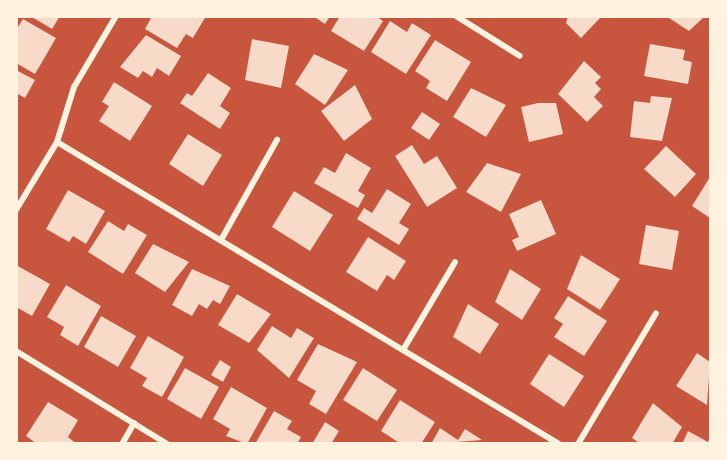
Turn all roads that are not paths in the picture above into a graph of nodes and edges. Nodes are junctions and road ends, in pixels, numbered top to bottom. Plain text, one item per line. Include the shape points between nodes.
1 (116, 16) edge
2 (456, 16) edge
3 (520, 56) dead end
4 (277, 140) dead end
5 (57, 142) junction
6 (16, 210) edge
7 (221, 240) junction
8 (455, 262) dead end
9 (656, 313) dead end
10 (403, 350) junction
11 (16, 351) edge
12 (134, 423) junction
13 (122, 444) edge
14 (166, 444) edge
15 (559, 444) edge
16 (578, 444) edge

1 - 5 street via 74,87
2 - 3 street
4 - 7 street
5 - 6 street
5 - 7 street
7 - 10 street
8 - 10 street
9 - 16 street
10 - 15 street
11 - 12 street
12 - 13 street
12 - 14 street

